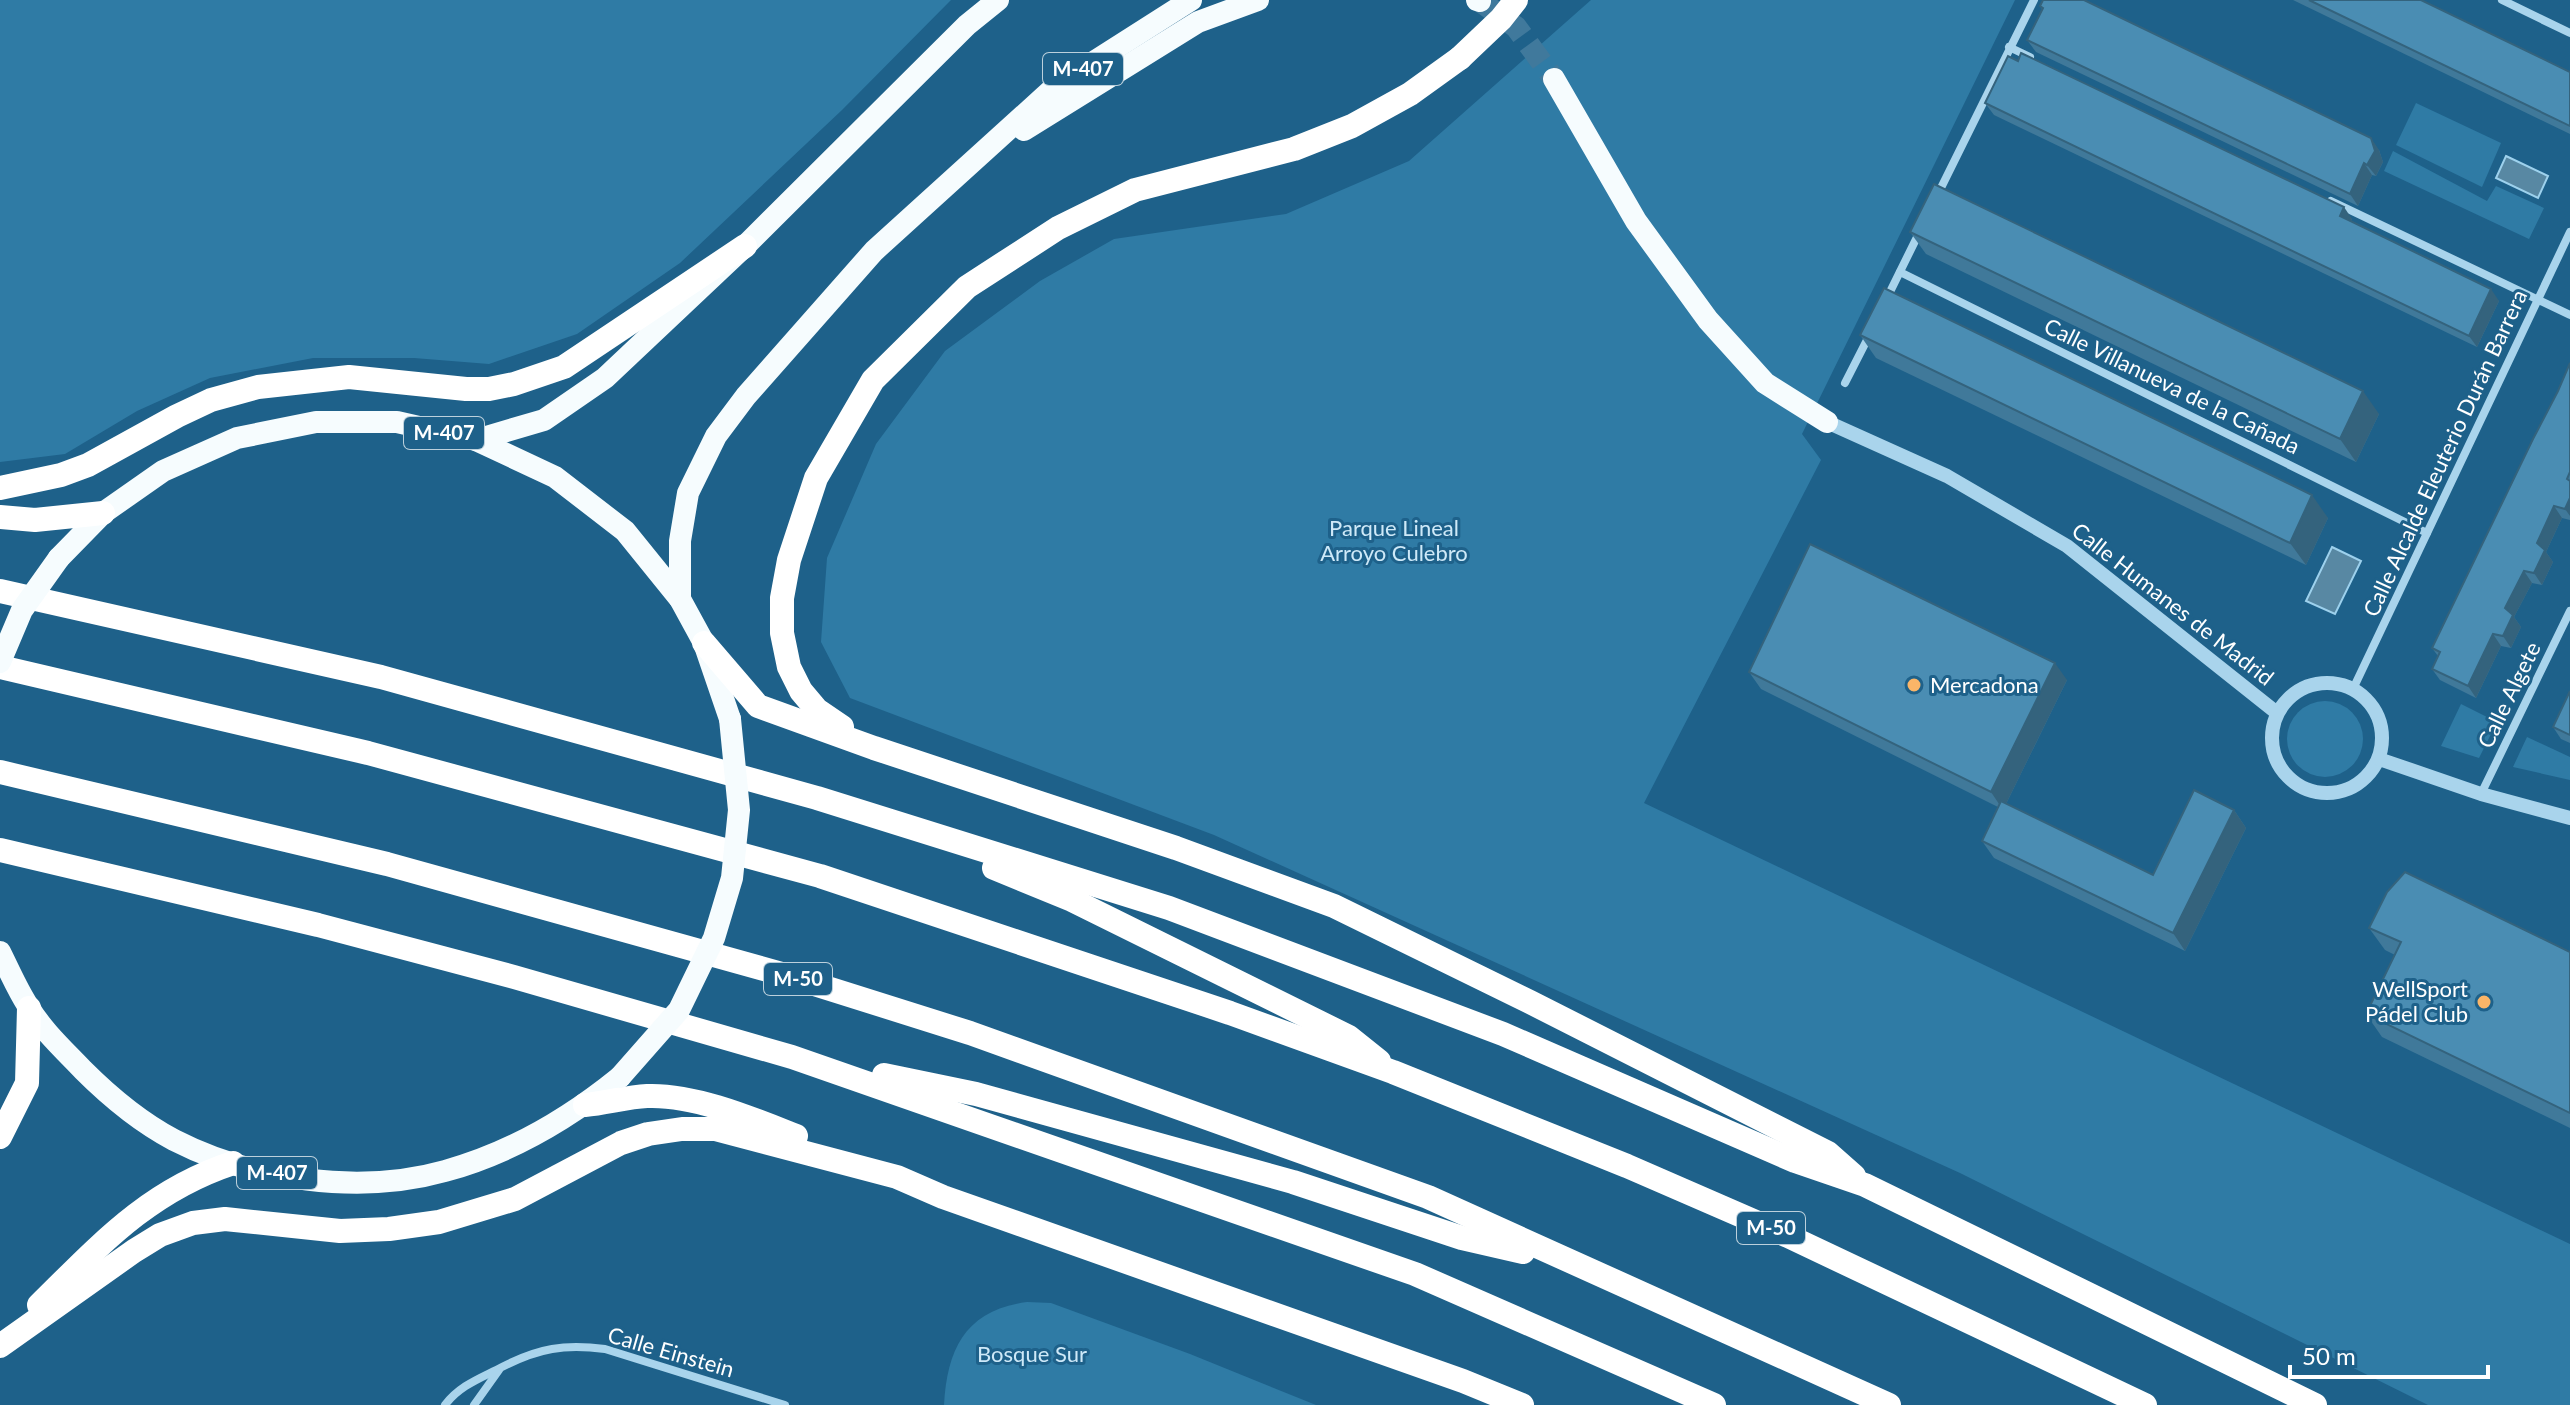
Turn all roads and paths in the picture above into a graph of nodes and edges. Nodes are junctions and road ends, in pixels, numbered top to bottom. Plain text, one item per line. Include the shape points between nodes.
1 (998, 0) edge
2 (1191, 0) edge
3 (1258, 0) edge
4 (1516, 0) edge
5 (2034, 0) edge
6 (2502, 0) edge
7 (2570, 33) edge
8 (2009, 47) junction
9 (2038, 61) edge
10 (1554, 79) tunnel mouth
11 (985, 152) junction
12 (2325, 198) edge
13 (1934, 202) edge
14 (1927, 216) edge
15 (2570, 232) edge
16 (745, 246) junction
17 (1900, 272) junction
18 (2538, 299) junction
19 (1880, 314) edge
20 (2570, 315) edge
21 (1873, 328) edge
22 (1845, 383) dead end
23 (1827, 422) joint
24 (476, 440) junction
25 (0, 488) edge
26 (103, 513) junction
27 (0, 517) edge
28 (2427, 533) junction
29 (0, 591) edge
30 (680, 599) junction
31 (2570, 611) edge
32 (704, 643) junction
33 (0, 665) edge
34 (2353, 689) junction
35 (2277, 713) junction
36 (874, 748) junction
37 (2379, 759) junction
38 (0, 772) edge
39 (2481, 794) junction
40 (817, 798) junction
41 (2570, 818) edge
42 (0, 850) edge
43 (0, 952) edge
44 (29, 1008) junction
45 (792, 1057) junction
46 (1393, 1072) junction
47 (585, 1105) junction
48 (0, 1137) edge
49 (233, 1163) junction
50 (897, 1177) junction
51 (1865, 1185) junction
52 (1572, 1263) junction
53 (0, 1345) edge
54 (501, 1368) junction
55 (445, 1405) edge
56 (474, 1405) edge
57 (785, 1405) edge
58 (1522, 1405) edge
59 (1714, 1405) edge
60 (1889, 1405) edge
61 (2145, 1405) edge
62 (2315, 1405) edge

1 - 16 highway, M-407
2 - 11 highway, M-407 via 1056,86
3 - 11 highway via 1198,22
4 - 36 highway, bridge via 1460,58 1352,126 1294,149 1135,190 1058,228 967,287 873,380 816,478 789,560 782,633 801,691 817,710
5 - 8 street
6 - 7 street
8 - 9 street
8 - 13 street
10 - 23 highway via 1636,221 1708,320 1765,383
11 - 30 highway, M-407 via 874,251 716,436 688,493 680,541
12 - 18 street
14 - 17 street
15 - 18 street, Calle Alcalde Eleuterio Durán Barrera
16 - 24 highway, M-407 via 605,378 544,420
16 - 25 highway via 584,355 543,375 489,389 349,377 258,387 211,400 88,465
17 - 19 street
17 - 28 street, Calle Villanueva de la Cañada
18 - 20 street
18 - 28 street, Calle Alcalde Eleuterio Durán Barrera
21 - 22 street
23 - 35 street, Calle Humanes de Madrid via 1947,476 2067,546
24 - 26 highway, M-407 via 397,422 316,422 237,438 163,471
24 - 30 highway, M-407 via 555,477 625,531
26 - 27 highway via 35,520
26 - 33 highway, M-407, bridge via 59,558 22,610
28 - 34 street, Calle Alcalde Eleuterio Durán Barrera
29 - 40 highway via 381,677
30 - 32 highway, M-407
31 - 39 street, Calle Algete
32 - 36 highway via 758,706
32 - 47 highway, M-407, bridge via 730,719 739,810 732,878 714,938 679,1010 620,1077
33 - 46 highway, M-50 via 368,753 820,876
34 - 35 street via 2336,683 2310,686 2287,698
34 - 37 street via 2379,719
35 - 37 street via 2272,729 2277,764 2303,788 2320,794 2347,790
36 - 51 highway via 1334,906 1828,1153
37 - 39 street
38 - 52 highway, M-50 via 387,864 804,981 970,1033 1428,1197
39 - 41 street
40 - 46 highway via 1072,900 1349,1037
40 - 51 highway via 1169,908 1503,1034 1795,1161
42 - 45 highway via 318,925
43 - 44 highway, M-407
44 - 48 highway, M-407 via 27,1083
44 - 49 highway, M-407 via 105,1093 175,1140
45 - 52 highway via 976,1094 1293,1182 1462,1238
45 - 59 highway via 1415,1274
46 - 61 highway, M-50 via 1788,1236
47 - 49 highway, M-407 via 490,1157 405,1179 291,1177
47 - 50 highway via 645,1096 687,1100 778,1129
49 - 53 highway, M-407 via 199,1174 150,1203 112,1233
50 - 53 highway via 715,1129 648,1134 515,1199 439,1222 340,1231 236,1220 193,1223 134,1251
50 - 58 highway
51 - 62 highway
52 - 60 highway, M-50
54 - 55 street, Calle Einstein via 467,1384
54 - 56 street, Calle Einstein
54 - 57 street, Calle Einstein via 543,1349 582,1346

